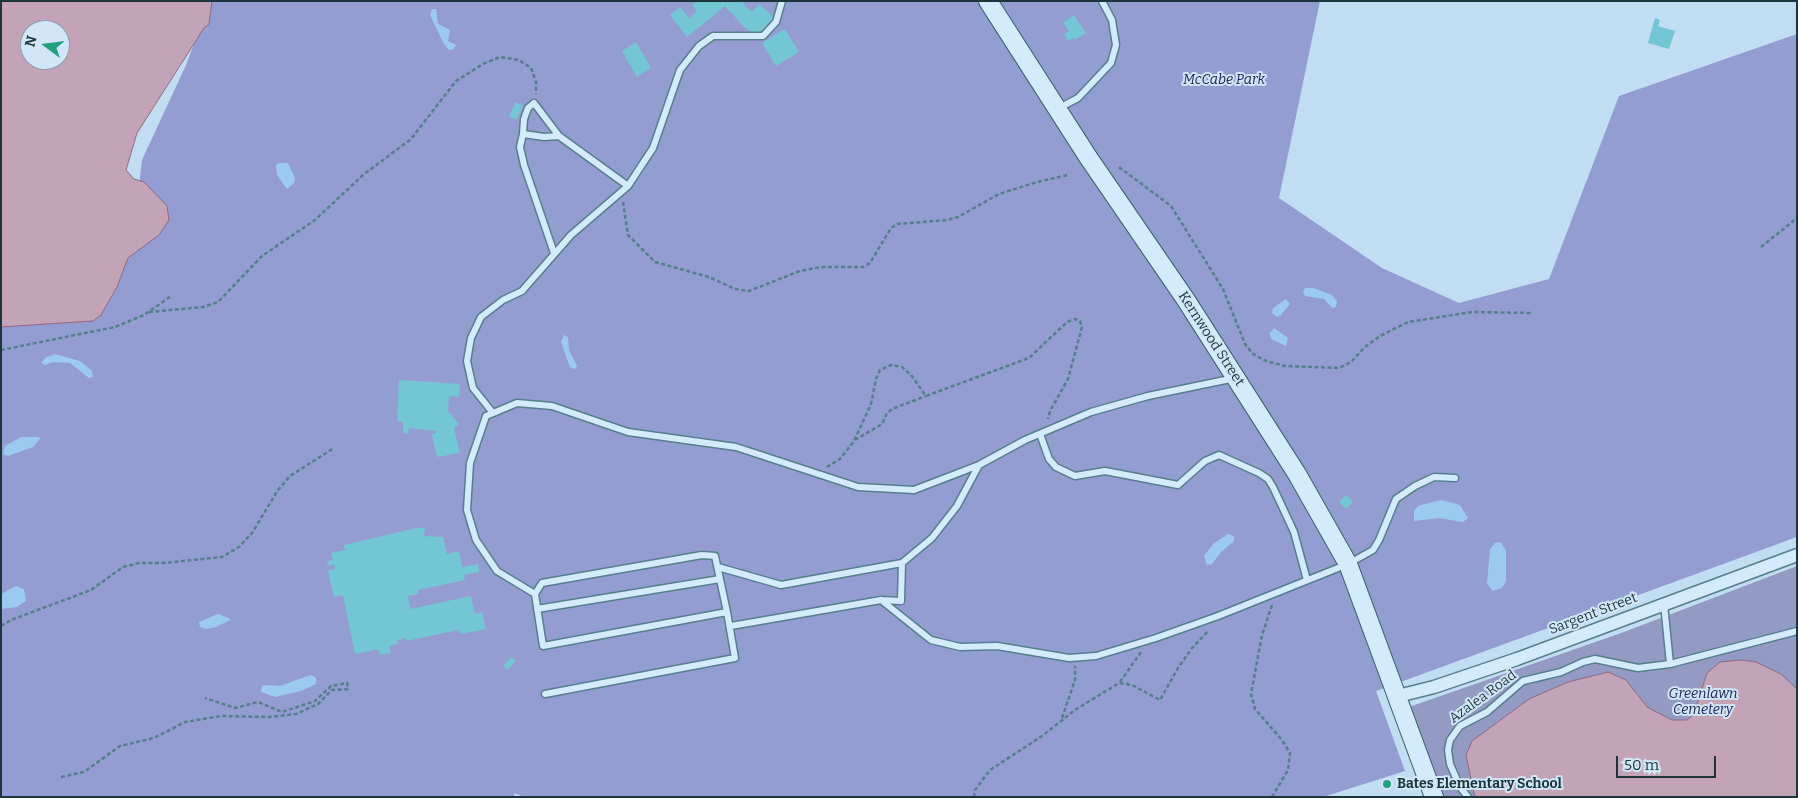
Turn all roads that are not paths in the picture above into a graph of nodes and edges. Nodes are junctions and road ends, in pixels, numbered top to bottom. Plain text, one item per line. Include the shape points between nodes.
1 (782, 1) edge
2 (988, 1) edge
3 (1102, 1) edge
4 (1058, 109) junction
5 (523, 134) junction
6 (559, 136) junction
7 (628, 186) junction
8 (554, 253) junction
9 (1236, 378) junction
10 (493, 413) junction
11 (1040, 434) junction
12 (978, 466) junction
13 (1455, 478) dead end
14 (1797, 555) edge
15 (902, 563) junction
16 (1348, 564) junction
17 (718, 567) junction
18 (720, 579) junction
19 (1307, 580) junction
20 (535, 594) junction
21 (881, 600) junction
22 (1664, 604) junction
23 (537, 609) junction
24 (727, 612) junction
25 (730, 626) junction
26 (1797, 631) edge
27 (1670, 664) junction
28 (545, 694) dead end
29 (1398, 696) junction
30 (1434, 797) edge
31 (1468, 797) edge

1 - 7 lane via 776,22 763,36 712,36 699,46 680,70 653,148
2 - 4 main road, Kernwood Street
3 - 4 lane via 1112,20 1116,45 1111,63 1078,98
4 - 9 main road, Kernwood Street
5 - 6 lane
5 - 6 lane via 524,119 534,103
5 - 8 lane via 520,147 524,165
6 - 7 lane
7 - 8 lane
8 - 10 lane via 522,291 503,300 481,317 471,338 467,361 473,388
9 - 11 lane via 1132,400 1091,412
9 - 16 main road, Kernwood Street via 1297,474
10 - 12 lane via 517,403 552,406 628,432 736,447 858,487 914,490
10 - 20 lane via 486,416 470,463 467,510 476,540 497,571
11 - 12 lane
11 - 19 lane via 1049,459 1056,467 1074,476 1105,471 1178,485 1205,462 1220,455 1260,473 1273,487 1294,532
12 - 15 lane via 957,506 932,538
13 - 16 lane via 1434,477 1396,499 1373,550
14 - 22 street, Sargent Street
15 - 17 lane via 781,584
15 - 21 lane via 901,601
16 - 19 lane
16 - 29 main road, Kernwood Street
17 - 18 lane
17 - 20 lane via 715,556 702,555 542,583
18 - 23 lane
18 - 24 lane
19 - 21 lane via 1149,640 1096,656 1069,658 997,646 960,647 931,640
20 - 23 lane
21 - 25 lane
22 - 27 lane
22 - 29 street, Sargent Street via 1517,659
23 - 24 lane via 543,646
24 - 25 lane
25 - 28 lane via 734,658
26 - 27 lane, Azalea Road
27 - 31 lane, Azalea Road via 1638,668 1595,659 1562,672 1523,681 1487,712 1460,726 1450,740 1450,764
29 - 30 main road, Kernwood Street

